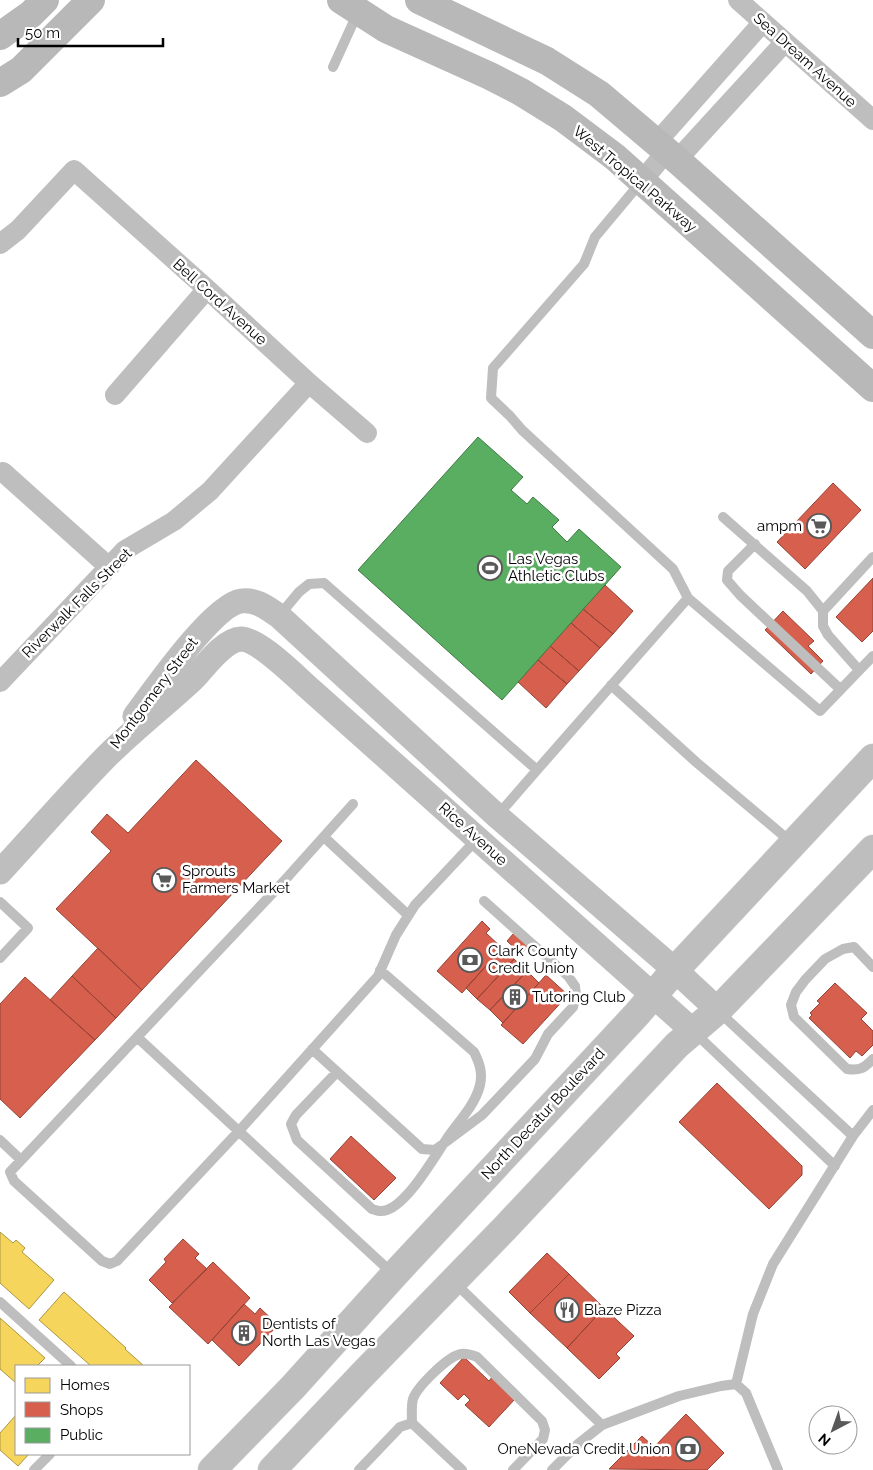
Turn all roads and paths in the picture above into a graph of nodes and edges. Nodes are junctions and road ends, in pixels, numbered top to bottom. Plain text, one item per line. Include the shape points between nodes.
1 (45, 0) edge
2 (70, 0) edge
3 (91, 0) edge
4 (419, 0) edge
5 (738, 0) edge
6 (350, 6) edge
7 (763, 22) junction
8 (0, 36) edge
9 (785, 42) junction
10 (332, 67) dead end
11 (720, 71) junction
12 (0, 72) edge
13 (0, 83) edge
14 (741, 90) junction
15 (873, 120) edge
16 (666, 152) junction
17 (642, 181) junction
18 (0, 244) edge
19 (207, 289) junction
20 (873, 335) edge
21 (309, 383) junction
22 (873, 388) edge
23 (115, 395) dead end
24 (367, 433) dead end
25 (3, 472) dead end
26 (723, 517) dead end
27 (754, 544) junction
28 (873, 557) edge
29 (109, 567) junction
30 (688, 598) junction
31 (823, 611) junction
32 (279, 616) junction
33 (250, 641) joint
34 (873, 656) edge
35 (859, 670) junction
36 (0, 682) edge
37 (611, 685) junction
38 (840, 689) junction
39 (366, 739) junction
40 (106, 757) junction
41 (873, 758) edge
42 (537, 770) junction
43 (353, 804) dead end
44 (497, 816) junction
45 (324, 837) junction
46 (477, 838) junction
47 (794, 844) junction
48 (873, 849) edge
49 (0, 872) edge
50 (0, 902) edge
51 (484, 902) dead end
52 (408, 915) junction
53 (0, 958) edge
54 (873, 967) edge
55 (380, 970) junction
56 (675, 970) junction
57 (653, 995) junction
58 (718, 1010) junction
59 (693, 1031) junction
60 (137, 1037) junction
61 (312, 1049) junction
62 (873, 1059) edge
63 (337, 1072) junction
64 (873, 1110) edge
65 (239, 1131) junction
66 (853, 1136) junction
67 (0, 1140) edge
68 (446, 1140) junction
69 (21, 1160) junction
70 (835, 1166) junction
71 (394, 1275) junction
72 (453, 1281) junction
73 (0, 1302) edge
74 (70, 1365) edge
75 (736, 1384) junction
76 (412, 1423) junction
77 (602, 1425) junction
78 (49, 1455) edge
79 (34, 1470) edge
80 (212, 1470) edge
81 (272, 1470) edge
82 (359, 1470) edge
83 (462, 1470) edge
84 (513, 1470) edge
85 (552, 1470) edge
86 (778, 1470) edge

1 - 8 main road via 32,14
2 - 12 main road
3 - 13 main road via 21,70
4 - 16 main road via 547,61 599,94
5 - 7 street, Sea Dream Avenue
6 - 10 lane
6 - 17 main road, West Tropical Parkway via 386,29 521,92 563,118
7 - 9 street, Sea Dream Avenue
7 - 11 street
9 - 14 street
9 - 15 street, Sea Dream Avenue
11 - 14 street
11 - 16 street
14 - 16 street
16 - 17 street
16 - 20 main road
17 - 22 main road, West Tropical Parkway
17 - 30 lane via 595,237 584,264 493,368 491,398 673,569
18 - 19 street, Bell Cord Avenue via 18,230 74,170
19 - 21 street, Bell Cord Avenue
19 - 23 street
21 - 24 street, Bell Cord Avenue
21 - 29 street, Riverwalk Falls Street via 210,491 174,521 125,550
25 - 29 street
26 - 27 lane
27 - 31 lane via 807,591
27 - 38 lane via 728,571 727,580
28 - 31 lane
29 - 36 street, Riverwalk Falls Street
30 - 37 lane
30 - 38 lane via 820,711
31 - 35 lane via 823,626 828,635
32 - 39 street via 277,628
32 - 40 street, Montgomery Street via 253,602 229,606 182,653
32 - 42 lane via 309,584 324,583
32 - 44 street, Rice Avenue
33 - 39 street, Rice Avenue via 267,651
33 - 40 street, Montgomery Street via 241,639 229,643
34 - 35 lane
35 - 38 lane
37 - 42 lane
37 - 47 lane
39 - 46 street, Rice Avenue
40 - 49 street, Montgomery Street
41 - 47 main road, North Decatur Boulevard
42 - 44 lane
43 - 45 lane
44 - 46 street
44 - 56 street, Rice Avenue
45 - 52 lane
45 - 60 lane
46 - 52 lane
46 - 57 street, Rice Avenue
47 - 56 main road, North Decatur Boulevard
48 - 58 main road
50 - 53 lane via 28,928
51 - 68 lane via 568,976 576,995 573,1006 548,1034 535,1059 482,1115
52 - 55 lane
54 - 62 lane via 854,948 843,949 824,960 805,980 792,1005 794,1017 847,1069 864,1068
55 - 61 lane
55 - 68 lane via 474,1052 479,1063 480,1085 472,1104
56 - 57 main road, North Decatur Boulevard
56 - 58 street, Rice Avenue
57 - 59 street, Rice Avenue
57 - 71 main road, North Decatur Boulevard
58 - 59 main road
58 - 66 lane
59 - 70 lane
59 - 72 main road
60 - 65 lane
60 - 69 lane
61 - 63 lane
61 - 65 lane
63 - 68 lane via 422,1149 435,1150
63 - 68 lane via 291,1124 298,1140 372,1209 379,1212 388,1210 398,1203 425,1174
64 - 66 lane
65 - 69 lane via 117,1261 110,1264 102,1261 14,1181 10,1172
65 - 71 lane
66 - 70 lane
67 - 69 lane
70 - 75 lane via 773,1264 753,1314
71 - 80 main road, North Decatur Boulevard
72 - 77 lane
72 - 81 main road
73 - 74 lane
75 - 77 lane via 679,1396
75 - 86 lane via 746,1394
76 - 82 lane via 400,1427
76 - 83 lane
76 - 84 lane via 413,1400 441,1367 460,1354 477,1357 544,1425 543,1439
77 - 85 lane
78 - 79 lane

